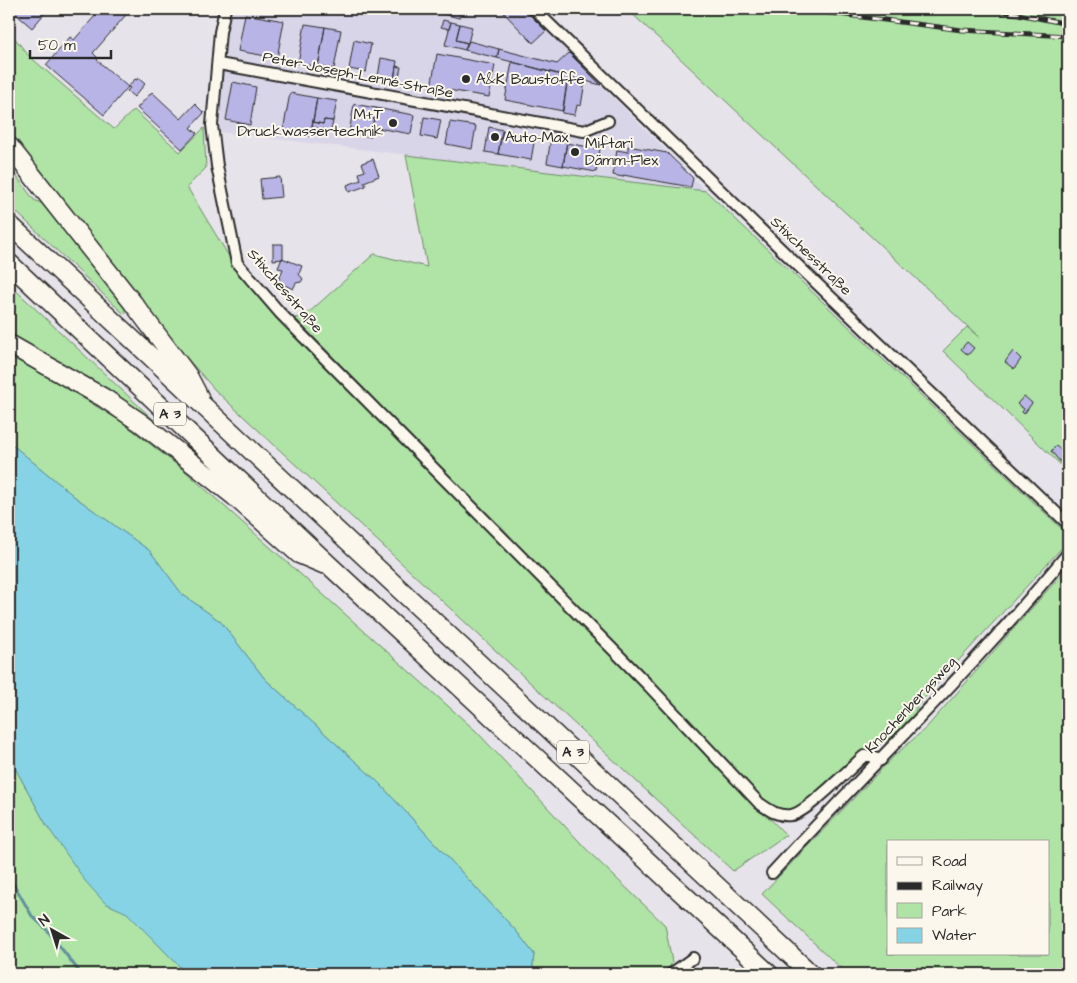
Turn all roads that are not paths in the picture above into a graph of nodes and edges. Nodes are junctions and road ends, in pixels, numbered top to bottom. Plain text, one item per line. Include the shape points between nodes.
1 (226, 9) edge
2 (534, 9) edge
3 (219, 64) junction
4 (608, 121) dead end
5 (9, 146) edge
6 (9, 224) edge
7 (9, 263) edge
8 (9, 344) edge
9 (207, 410) junction
10 (1068, 524) edge
11 (1068, 553) edge
12 (330, 566) junction
13 (881, 760) junction
14 (772, 873) dead end
15 (693, 958) dead end
16 (671, 974) edge
17 (769, 974) edge
18 (811, 974) edge

1 - 3 street, Stixchesstraße via 220,32
2 - 10 street, Stixchesstraße
3 - 4 street, Peter-Joseph-Lenné-Straße via 584,131
3 - 13 street, Stixchesstraße via 212,125 237,263 280,313 649,686 759,804 774,814 792,816 864,756
5 - 9 highway via 188,376
6 - 9 highway, A 3
7 - 12 highway, A 3
8 - 12 highway via 141,423 234,496 299,554
9 - 18 highway, A 3
11 - 13 street, Knochenbergsweg
12 - 17 highway, A 3
13 - 14 street, Knochenbergsweg
15 - 16 street

